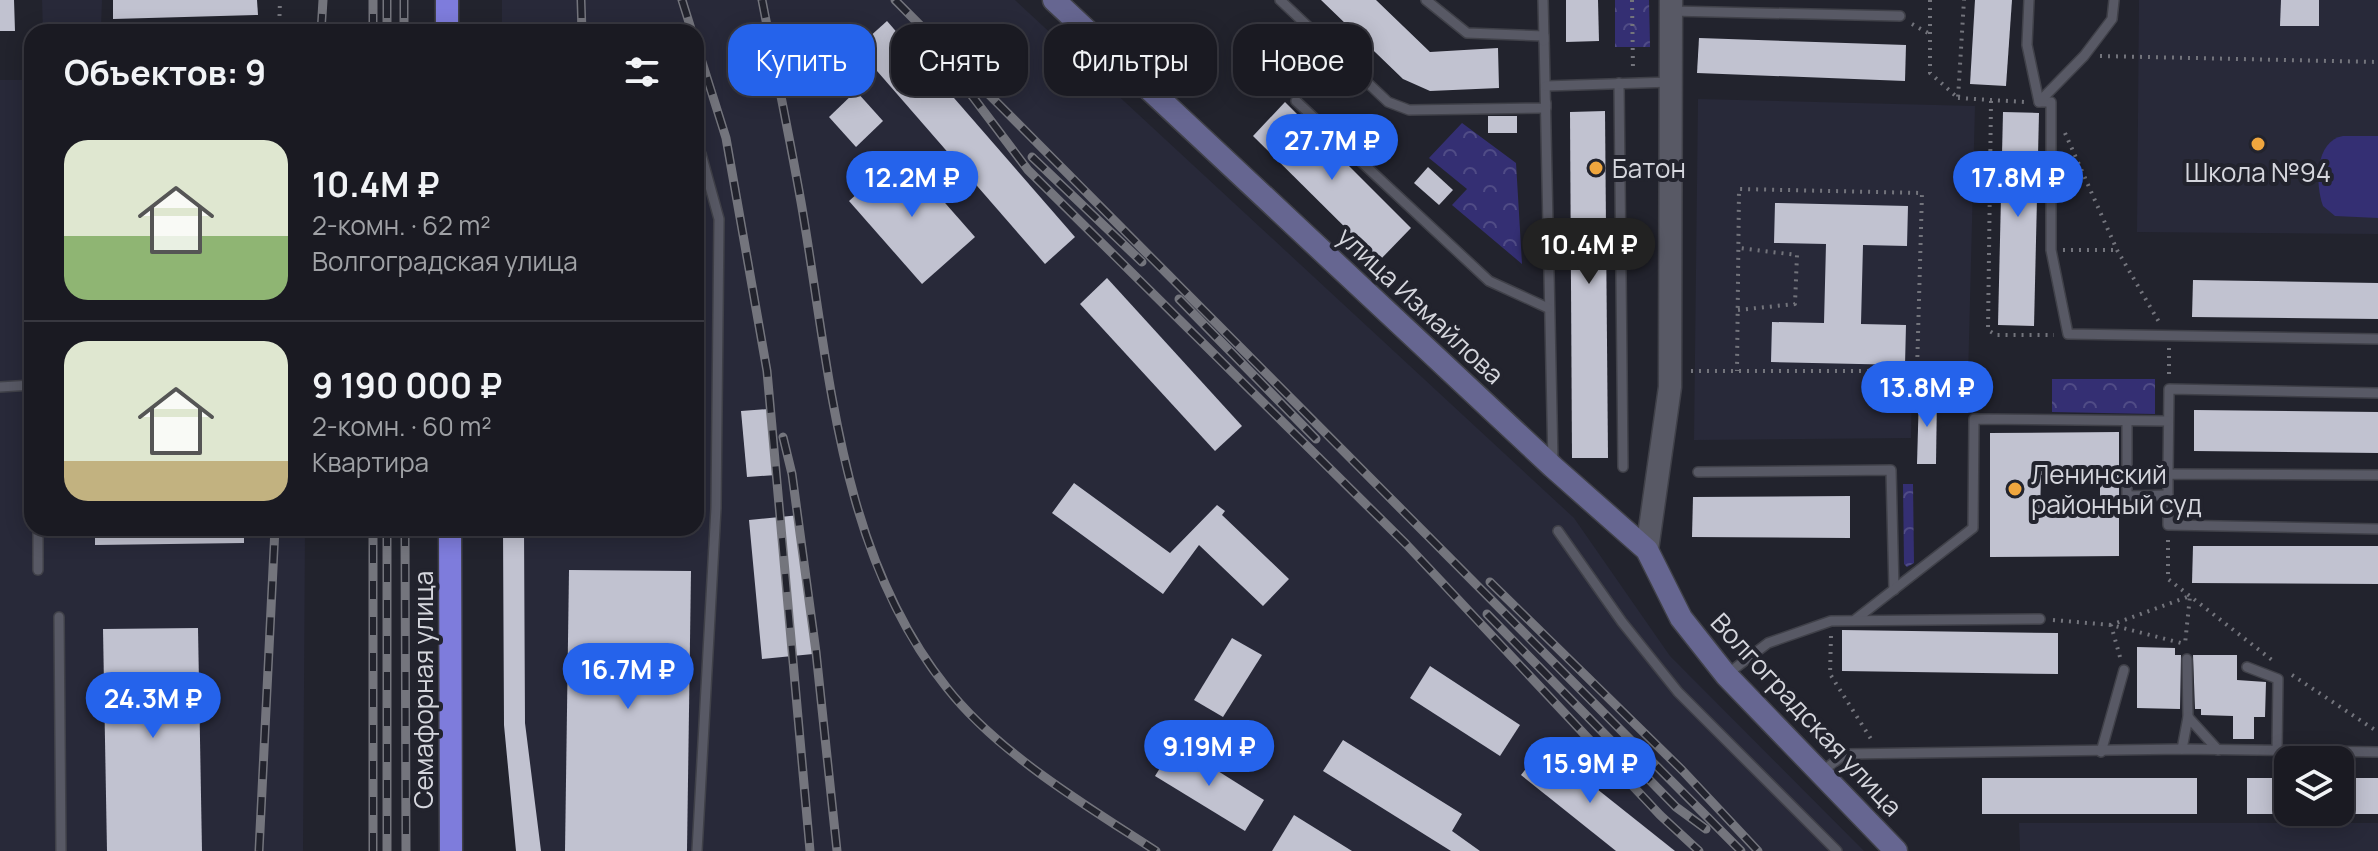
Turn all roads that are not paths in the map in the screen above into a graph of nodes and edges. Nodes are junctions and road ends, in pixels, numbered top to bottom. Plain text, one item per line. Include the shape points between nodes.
1 (447, 0) edge
2 (1054, 0) edge
3 (1280, 0) edge
4 (1426, 0) edge
5 (1543, 0) edge
6 (2029, 0) edge
7 (2114, 0) edge
8 (1671, 6) edge
9 (1900, 16) road end
10 (447, 24) edge
11 (1544, 36) junction
12 (1671, 82) junction
13 (1619, 83) junction
14 (1546, 86) junction
15 (1296, 101) dead end
16 (2039, 102) junction
17 (1546, 108) junction
18 (704, 165) edge
19 (1548, 308) junction
20 (2378, 339) edge
21 (24, 386) edge
22 (0, 387) edge
23 (2378, 393) edge
24 (2168, 421) junction
25 (2127, 422) junction
26 (1553, 467) junction
27 (1623, 467) dead end
28 (1698, 472) dead end
29 (2168, 474) junction
30 (2378, 475) edge
31 (2168, 495) junction
32 (2378, 529) edge
33 (1558, 531) dead end
34 (38, 536) edge
35 (450, 536) edge
36 (1647, 550) junction
37 (38, 570) dead end
38 (1894, 590) junction
39 (59, 617) dead end
40 (1856, 619) junction
41 (2040, 619) road end
42 (2187, 659) road end
43 (2247, 667) dead end
44 (2124, 670) road end
45 (1726, 675) junction
46 (2188, 717) junction
47 (2277, 746) edge
48 (2182, 749) junction
49 (2218, 750) junction
50 (2274, 751) edge
51 (2101, 752) junction
52 (2354, 752) edge
53 (2378, 752) edge
54 (1819, 773) junction
55 (61, 851) edge
56 (451, 851) edge
57 (697, 851) edge
58 (1837, 851) edge
59 (1896, 851) edge

1 - 10 highway
2 - 26 main road, улица Измайлова
3 - 17 lane via 1388,102 1430,112
4 - 11 lane via 1467,33
5 - 11 lane
6 - 16 lane via 2027,45
7 - 16 lane via 2112,19
8 - 9 lane
8 - 12 street
11 - 14 lane
12 - 13 lane
12 - 36 street via 1670,387
13 - 14 lane
13 - 27 lane
14 - 17 lane
15 - 19 lane via 1489,281
16 - 20 lane via 2051,102 2051,250 2068,334
17 - 19 lane
18 - 57 lane via 719,219 716,508
19 - 26 lane
21 - 22 lane
23 - 24 lane via 2169,389
24 - 25 lane
24 - 29 lane
25 - 31 lane via 2127,496
25 - 38 lane via 1974,419 1973,528
26 - 36 main road, улица Измайлова
28 - 38 lane via 1891,470
29 - 30 lane
29 - 31 lane
31 - 32 lane via 2168,525
33 - 58 lane via 1678,692
34 - 37 lane
35 - 56 highway, Семафорная улица
36 - 45 main road, Волгоградская улица via 1681,618
38 - 40 lane
39 - 55 lane
40 - 41 lane
40 - 45 lane via 1831,621 1768,643
42 - 46 lane
43 - 47 lane via 2278,679
44 - 51 lane
45 - 54 main road, Волгоградская улица
46 - 48 lane
46 - 49 lane
48 - 49 lane
48 - 51 lane
49 - 50 lane
51 - 54 lane via 1845,754
52 - 53 lane
54 - 59 main road, Волгоградская улица

